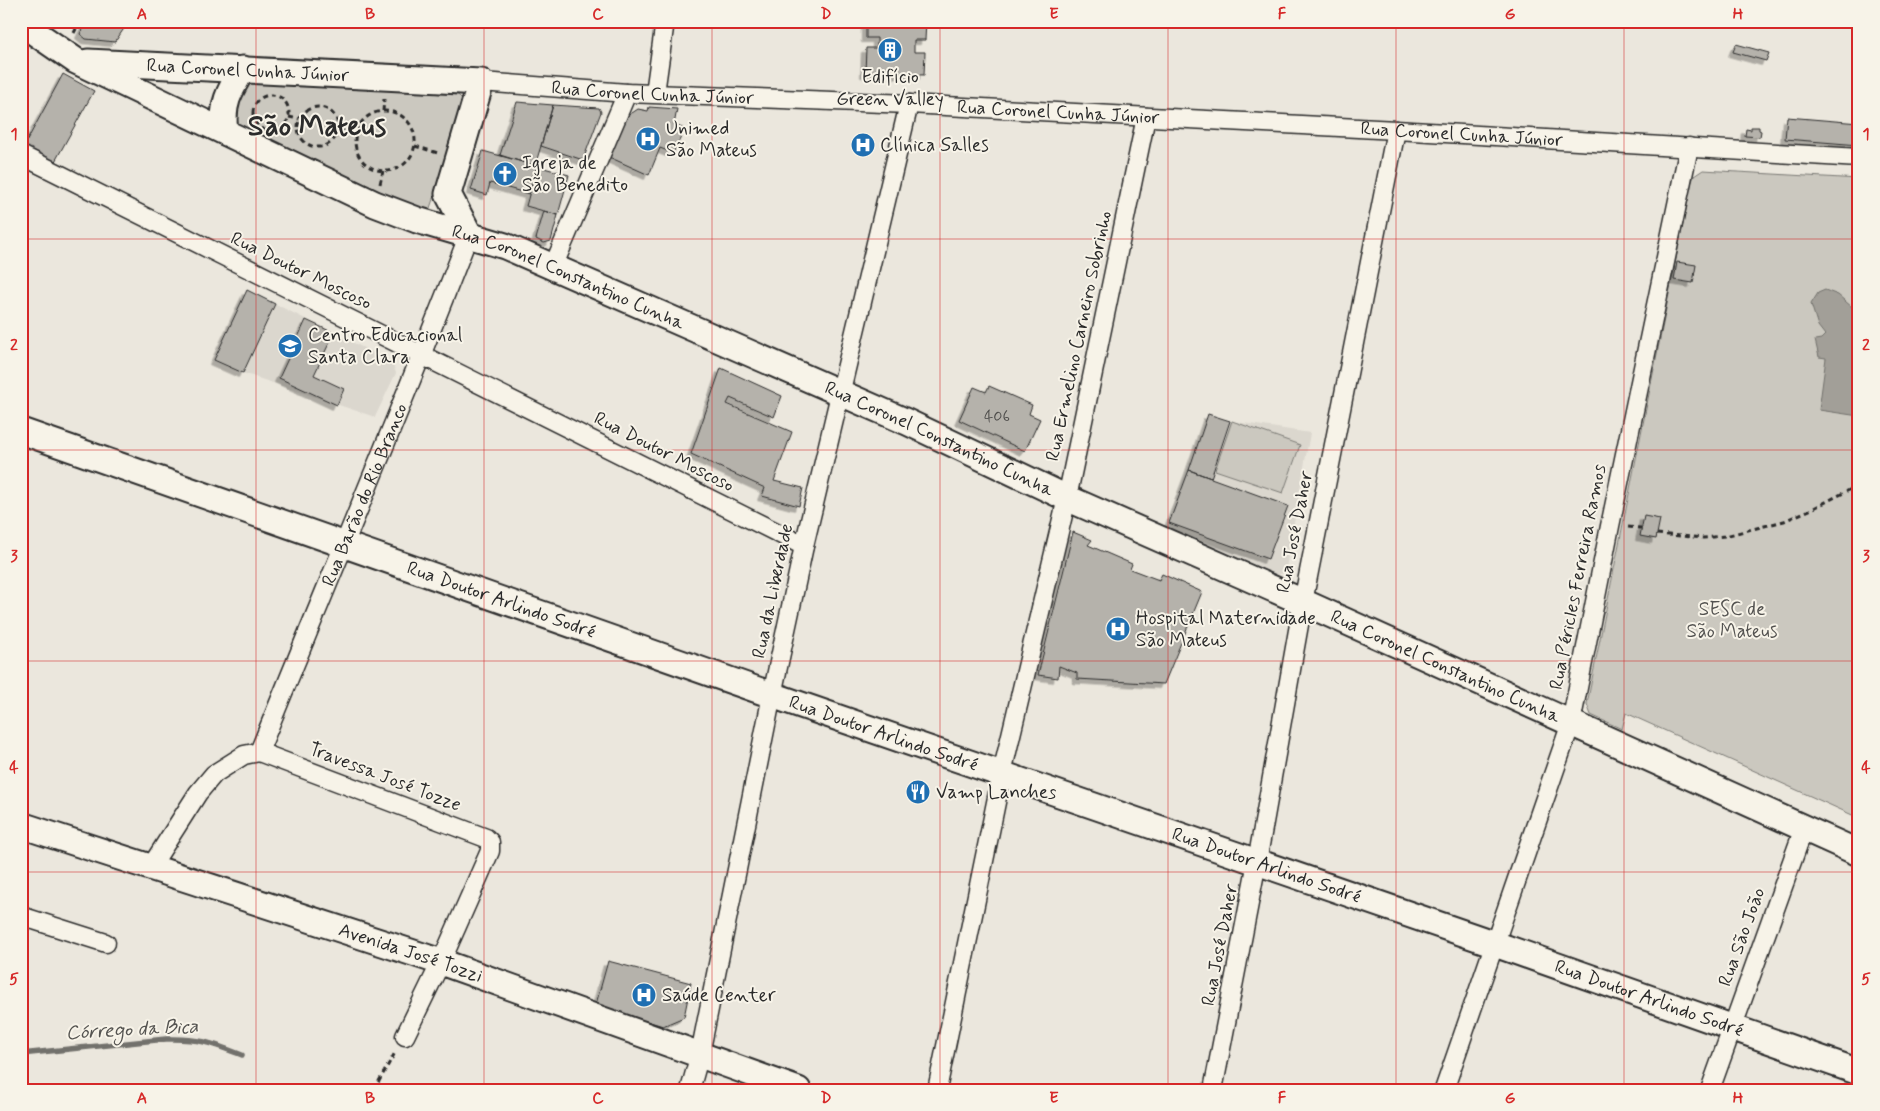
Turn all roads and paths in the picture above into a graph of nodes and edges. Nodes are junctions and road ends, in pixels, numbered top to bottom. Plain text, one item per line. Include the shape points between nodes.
1 (665, 21) edge
2 (21, 23) edge
3 (76, 61) junction
4 (243, 69) junction
5 (481, 82) junction
6 (626, 93) junction
7 (655, 93) junction
8 (909, 104) junction
9 (289, 117) junction
10 (1146, 118) junction
11 (299, 119) junction
12 (339, 130) junction
13 (1396, 130) junction
14 (225, 132) junction
15 (356, 134) junction
16 (1689, 147) junction
17 (21, 155) edge
18 (1859, 158) edge
19 (448, 194) junction
20 (417, 220) junction
21 (469, 234) junction
22 (553, 267) junction
23 (423, 355) junction
24 (840, 394) junction
25 (21, 431) edge
26 (1859, 485) edge
27 (1067, 498) junction
28 (1657, 534) dead end
29 (344, 543) junction
30 (804, 546) junction
31 (1303, 602) junction
32 (772, 695) junction
33 (1571, 723) junction
34 (259, 752) junction
35 (1002, 773) junction
36 (21, 825) edge
37 (1804, 828) junction
38 (1859, 853) edge
39 (1258, 862) junction
40 (150, 868) junction
41 (21, 916) edge
42 (106, 943) dead end
43 (1495, 944) junction
44 (442, 962) junction
45 (1733, 1027) junction
46 (405, 1036) joint
47 (700, 1054) junction
48 (1859, 1072) edge
49 (374, 1090) edge
50 (690, 1090) edge
51 (798, 1090) edge
52 (937, 1090) edge
53 (1213, 1090) edge
54 (1444, 1090) edge
55 (1710, 1090) edge

1 - 7 street
2 - 3 street, Rua Coronel Constantino Cunha
3 - 4 street, Rua Coronel Cunha Júnior
3 - 14 street, Rua Coronel Constantino Cunha
4 - 5 street, Rua Coronel Cunha Júnior
4 - 14 street via 226,102
5 - 6 street, Rua Coronel Cunha Júnior
5 - 19 street
6 - 7 street, Rua Coronel Cunha Júnior
6 - 22 street
7 - 8 street, Rua Coronel Cunha Júnior
8 - 10 street, Rua Coronel Cunha Júnior
8 - 24 street, Rua da Liberdade
9 - 9 path via 286,103 276,96 264,97 254,110 256,122 270,131 281,128
9 - 11 path
10 - 13 street, Rua Coronel Cunha Júnior
10 - 27 street, Rua Ermelino Carneiro Sobrinho
11 - 12 path via 306,110 326,108 336,117
11 - 12 path via 299,135 314,147 327,146
12 - 15 path
13 - 16 street, Rua Coronel Cunha Júnior
13 - 31 street, Rua José Daher
14 - 20 street, Rua Coronel Constantino Cunha via 317,177
15 - 15 path via 362,121 370,114 390,110 400,114 414,128 415,149 404,165 395,170 376,169 360,158
16 - 18 street, Rua Coronel Cunha Júnior
16 - 33 street, Rua Péricles Ferreira Ramos
17 - 23 street, Rua Doutor Moscoso
19 - 20 street via 436,209
19 - 21 street
20 - 21 street, Rua Coronel Constantino Cunha
21 - 22 street, Rua Coronel Constantino Cunha
21 - 23 street, Rua Barão do Rio Branco
22 - 24 street, Rua Coronel Constantino Cunha
23 - 29 street, Rua Barão do Rio Branco
23 - 30 street, Rua Doutor Moscoso
24 - 27 street, Rua Coronel Constantino Cunha
24 - 30 street, Rua da Liberdade
25 - 29 street, Rua Doutor Arlindo Sodré
26 - 28 path via 1784,521 1725,536 1703,538
27 - 31 street, Rua Coronel Constantino Cunha
27 - 35 street, Rua Ermelino Carneiro Sobrinho
29 - 32 street, Rua Doutor Arlindo Sodré
29 - 34 street, Rua Barão do Rio Branco
30 - 32 street, Rua da Liberdade
31 - 33 street, Rua Coronel Constantino Cunha
31 - 39 street, Rua José Daher
32 - 35 street, Rua Doutor Arlindo Sodré
32 - 47 street, Rua da Liberdade
33 - 37 street, Rua Coronel Constantino Cunha
33 - 43 street, Rua Péricles Ferreira Ramos
34 - 40 street via 244,755 214,774 198,793
34 - 44 street, Travessa José Tozze via 490,842
35 - 39 street, Rua Doutor Arlindo Sodré
35 - 52 street, Rua Ermelino Carneiro Sobrinho
36 - 40 street, Avenida José Tozzi
37 - 38 street, Rua Coronel Constantino Cunha
37 - 45 street, Rua São João
39 - 43 street, Rua Doutor Arlindo Sodré
39 - 53 street, Rua José Daher
40 - 44 street, Avenida José Tozzi
41 - 42 street
43 - 45 street, Rua Doutor Arlindo Sodré
43 - 54 street, Rua Péricles Ferreira Ramos
44 - 46 street
44 - 47 street, Avenida José Tozzi
45 - 48 street, Rua Doutor Arlindo Sodré
45 - 55 street, Rua São João
46 - 49 path
47 - 50 street, Rua da Liberdade
47 - 51 street, Avenida José Tozzi

